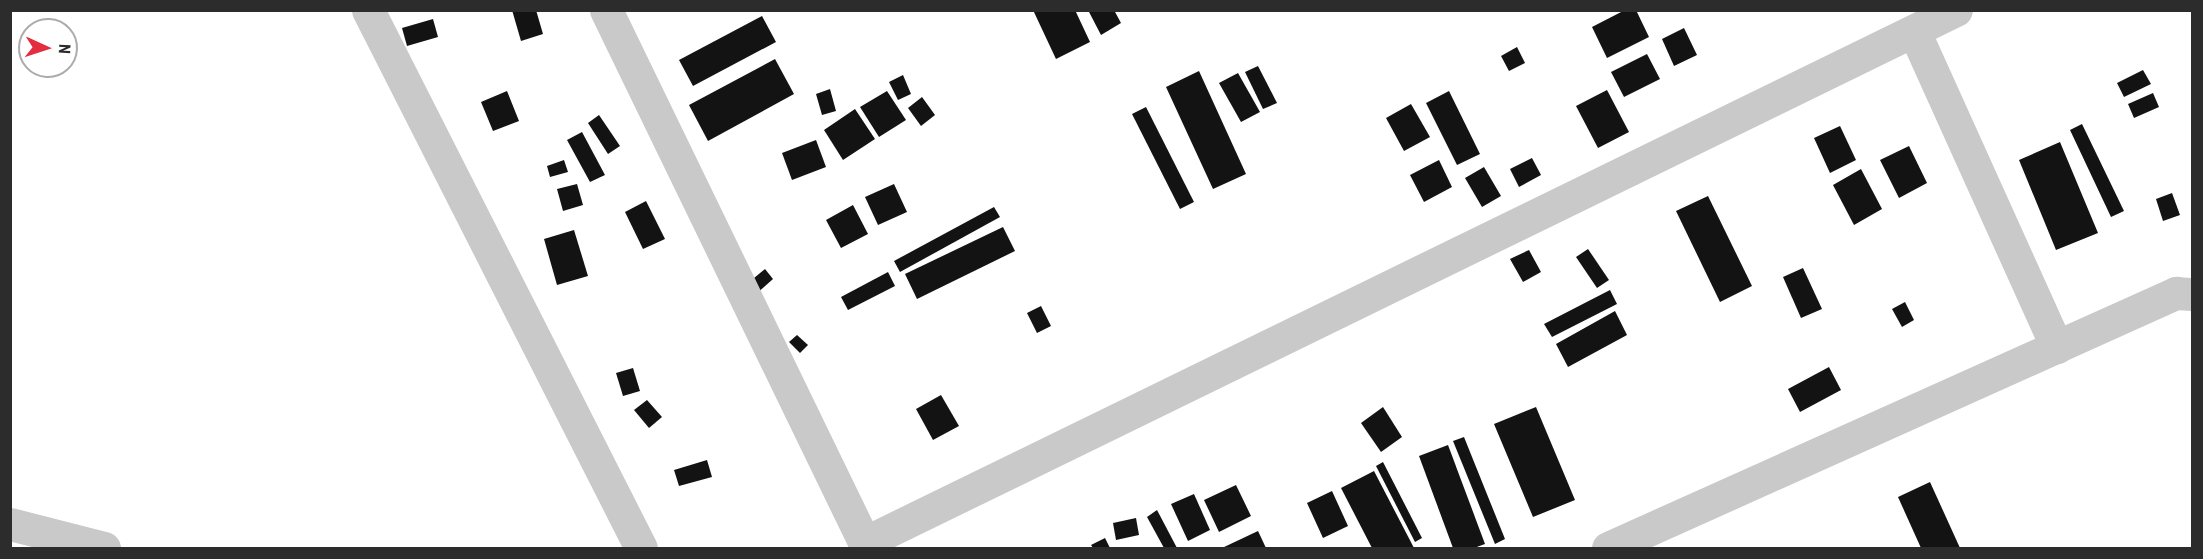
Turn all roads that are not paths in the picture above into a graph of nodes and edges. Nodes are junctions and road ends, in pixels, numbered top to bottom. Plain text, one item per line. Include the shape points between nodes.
1 (368, 10) edge
2 (606, 10) edge
3 (1956, 10) edge
4 (1914, 31) junction
5 (2193, 294) edge
6 (2057, 347) junction
7 (10, 524) edge
8 (866, 546) edge
9 (104, 549) edge
10 (640, 549) edge
11 (1608, 549) edge

1 - 10 street
2 - 8 street
3 - 4 street
4 - 6 street
4 - 8 street
5 - 6 street via 2176,293
6 - 11 street
7 - 9 street

